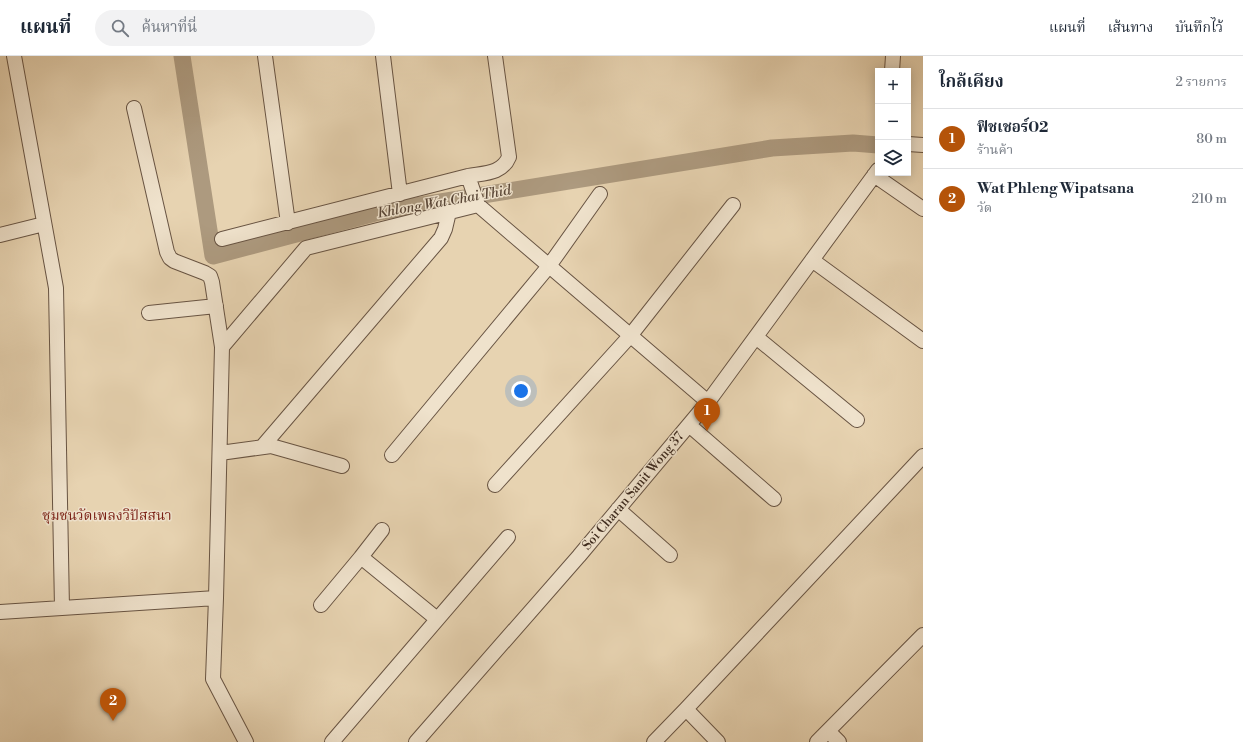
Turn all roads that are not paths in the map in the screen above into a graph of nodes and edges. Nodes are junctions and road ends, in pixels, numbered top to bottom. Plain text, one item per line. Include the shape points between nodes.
1 (14, 56) edge
2 (265, 56) edge
3 (383, 56) edge
4 (495, 56) edge
5 (893, 56) edge
6 (892, 68) edge
7 (134, 108) dead end
8 (911, 144) edge
9 (923, 145) edge
10 (875, 174) edge
11 (468, 176) junction
12 (880, 176) edge
13 (400, 194) junction
14 (600, 194) dead end
15 (476, 199) junction
16 (733, 205) dead end
17 (923, 209) edge
18 (448, 212) junction
19 (288, 223) junction
20 (44, 224) junction
21 (0, 235) edge
22 (222, 240) dead end
23 (812, 260) junction
24 (549, 266) junction
25 (216, 306) junction
26 (150, 314) dead end
27 (630, 336) junction
28 (756, 337) junction
29 (923, 341) edge
30 (222, 347) junction
31 (708, 402) junction
32 (857, 420) dead end
33 (689, 425) junction
34 (262, 447) junction
35 (220, 453) junction
36 (392, 455) dead end
37 (923, 456) edge
38 (342, 466) dead end
39 (495, 485) dead end
40 (774, 499) dead end
41 (618, 509) junction
42 (382, 530) dead end
43 (508, 537) dead end
44 (670, 555) dead end
45 (360, 557) junction
46 (216, 598) junction
47 (321, 605) dead end
48 (62, 608) junction
49 (0, 612) edge
50 (437, 620) junction
51 (923, 635) edge
52 (686, 709) junction
53 (828, 731) junction
54 (246, 742) edge
55 (332, 742) edge
56 (416, 742) edge
57 (654, 742) edge
58 (718, 742) edge
59 (816, 742) edge
60 (839, 742) edge

1 - 20 street
2 - 19 street
3 - 13 street
4 - 11 street via 509,157 506,164 498,170
5 - 6 street
7 - 25 street via 167,252 174,261 210,276
8 - 9 street
10 - 23 street, Soi Charan Sanit Wong 37
11 - 13 street
11 - 15 street
12 - 17 street
13 - 19 street
14 - 24 street
15 - 18 street
15 - 24 street
16 - 27 street
18 - 30 street via 306,248
18 - 34 street via 441,238
19 - 22 street
20 - 21 street
20 - 48 street via 56,288
23 - 28 street, Soi Charan Sanit Wong 37
23 - 29 street
24 - 27 street
24 - 36 street
25 - 26 street
25 - 30 street
27 - 31 street
27 - 39 street
28 - 31 street, Soi Charan Sanit Wong 37
28 - 32 street
30 - 35 street
31 - 33 street, Soi Charan Sanit Wong 37
33 - 40 street
33 - 41 street, Soi Charan Sanit Wong 37
34 - 35 street
34 - 38 street via 271,446
35 - 46 street
37 - 52 street
41 - 44 street
41 - 56 street, Soi Charan Sanit Wong 37
42 - 45 street
43 - 50 street
45 - 47 street
45 - 50 street
46 - 48 street
46 - 54 street via 213,679
48 - 49 street
50 - 55 street
51 - 53 street
52 - 57 street
52 - 58 street
53 - 59 street
53 - 60 street

